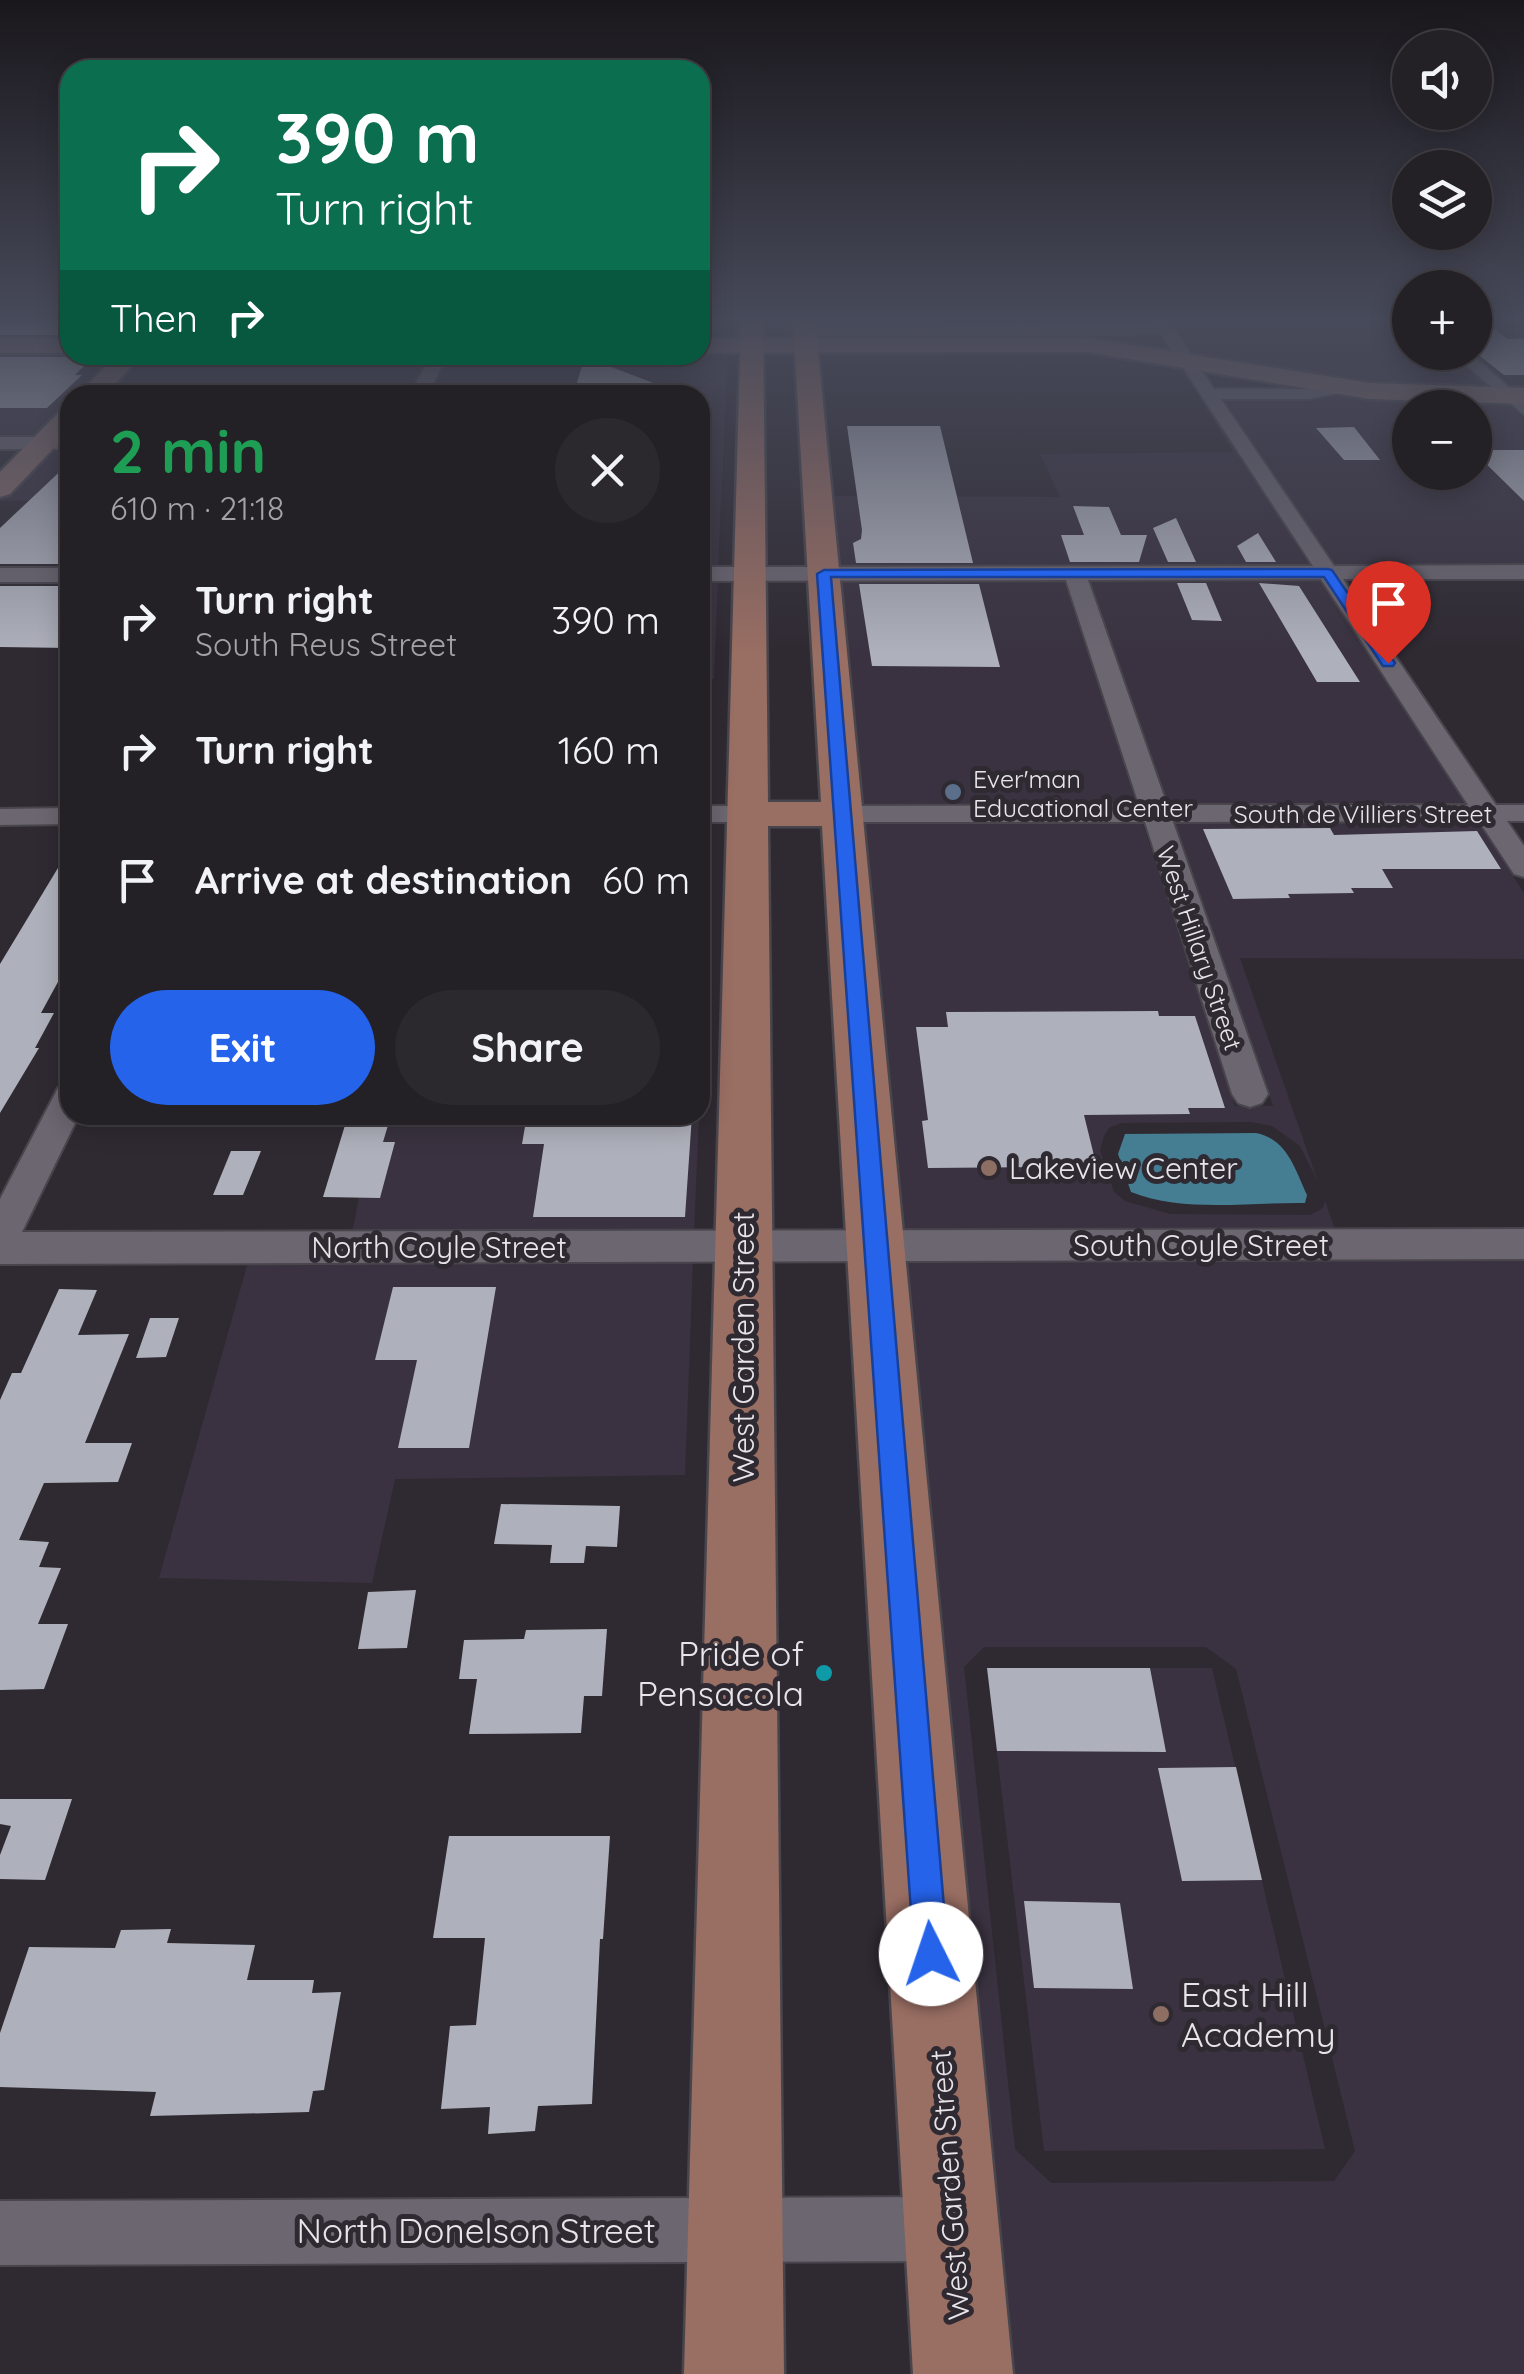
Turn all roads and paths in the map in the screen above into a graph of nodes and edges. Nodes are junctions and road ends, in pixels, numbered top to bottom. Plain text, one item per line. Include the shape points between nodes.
1 (751, 431) edge
2 (813, 431) edge
3 (1233, 431) edge
4 (0, 443) edge
5 (57, 443) edge
6 (0, 488) edge
7 (1524, 572) edge
8 (1075, 573) junction
9 (1328, 573) junction
10 (710, 574) edge
11 (750, 574) junction
12 (824, 574) junction
13 (0, 575) edge
14 (60, 575) edge
15 (841, 802) junction
16 (731, 806) edge
17 (1524, 813) edge
18 (1154, 814) junction
19 (1488, 814) junction
20 (60, 816) edge
21 (0, 817) edge
22 (1524, 868) edge
23 (1250, 1094) dead end
24 (60, 1117) edge
25 (0, 1237) edge
26 (1524, 1244) edge
27 (743, 1246) junction
28 (877, 1246) junction
29 (0, 1248) edge
30 (736, 2229) junction
31 (952, 2229) junction
32 (0, 2233) edge
33 (734, 2374) edge
34 (963, 2374) edge

1 - 11 main road, West Garden Street
2 - 12 main road, West Garden Street
3 - 9 street
4 - 5 street
5 - 6 street
7 - 9 street
8 - 9 street
8 - 12 street
8 - 18 street, West Hillary Street
9 - 19 street
10 - 11 street
11 - 12 street
11 - 16 main road, West Garden Street
12 - 15 main road, West Garden Street
13 - 14 street
15 - 16 main road
15 - 18 street, South de Villiers Street
15 - 28 main road, West Garden Street
16 - 27 main road, West Garden Street
17 - 19 street, South de Villiers Street
18 - 19 street, South de Villiers Street
18 - 23 street, West Hillary Street
19 - 22 street
20 - 21 street
24 - 25 street
26 - 28 street, South Coyle Street
27 - 28 street, North Coyle Street
27 - 29 street, North Coyle Street
27 - 30 main road, West Garden Street
28 - 31 main road, West Garden Street
30 - 31 street, North Donelson Street
30 - 32 street, North Donelson Street
30 - 33 main road, West Garden Street
31 - 34 main road, West Garden Street

